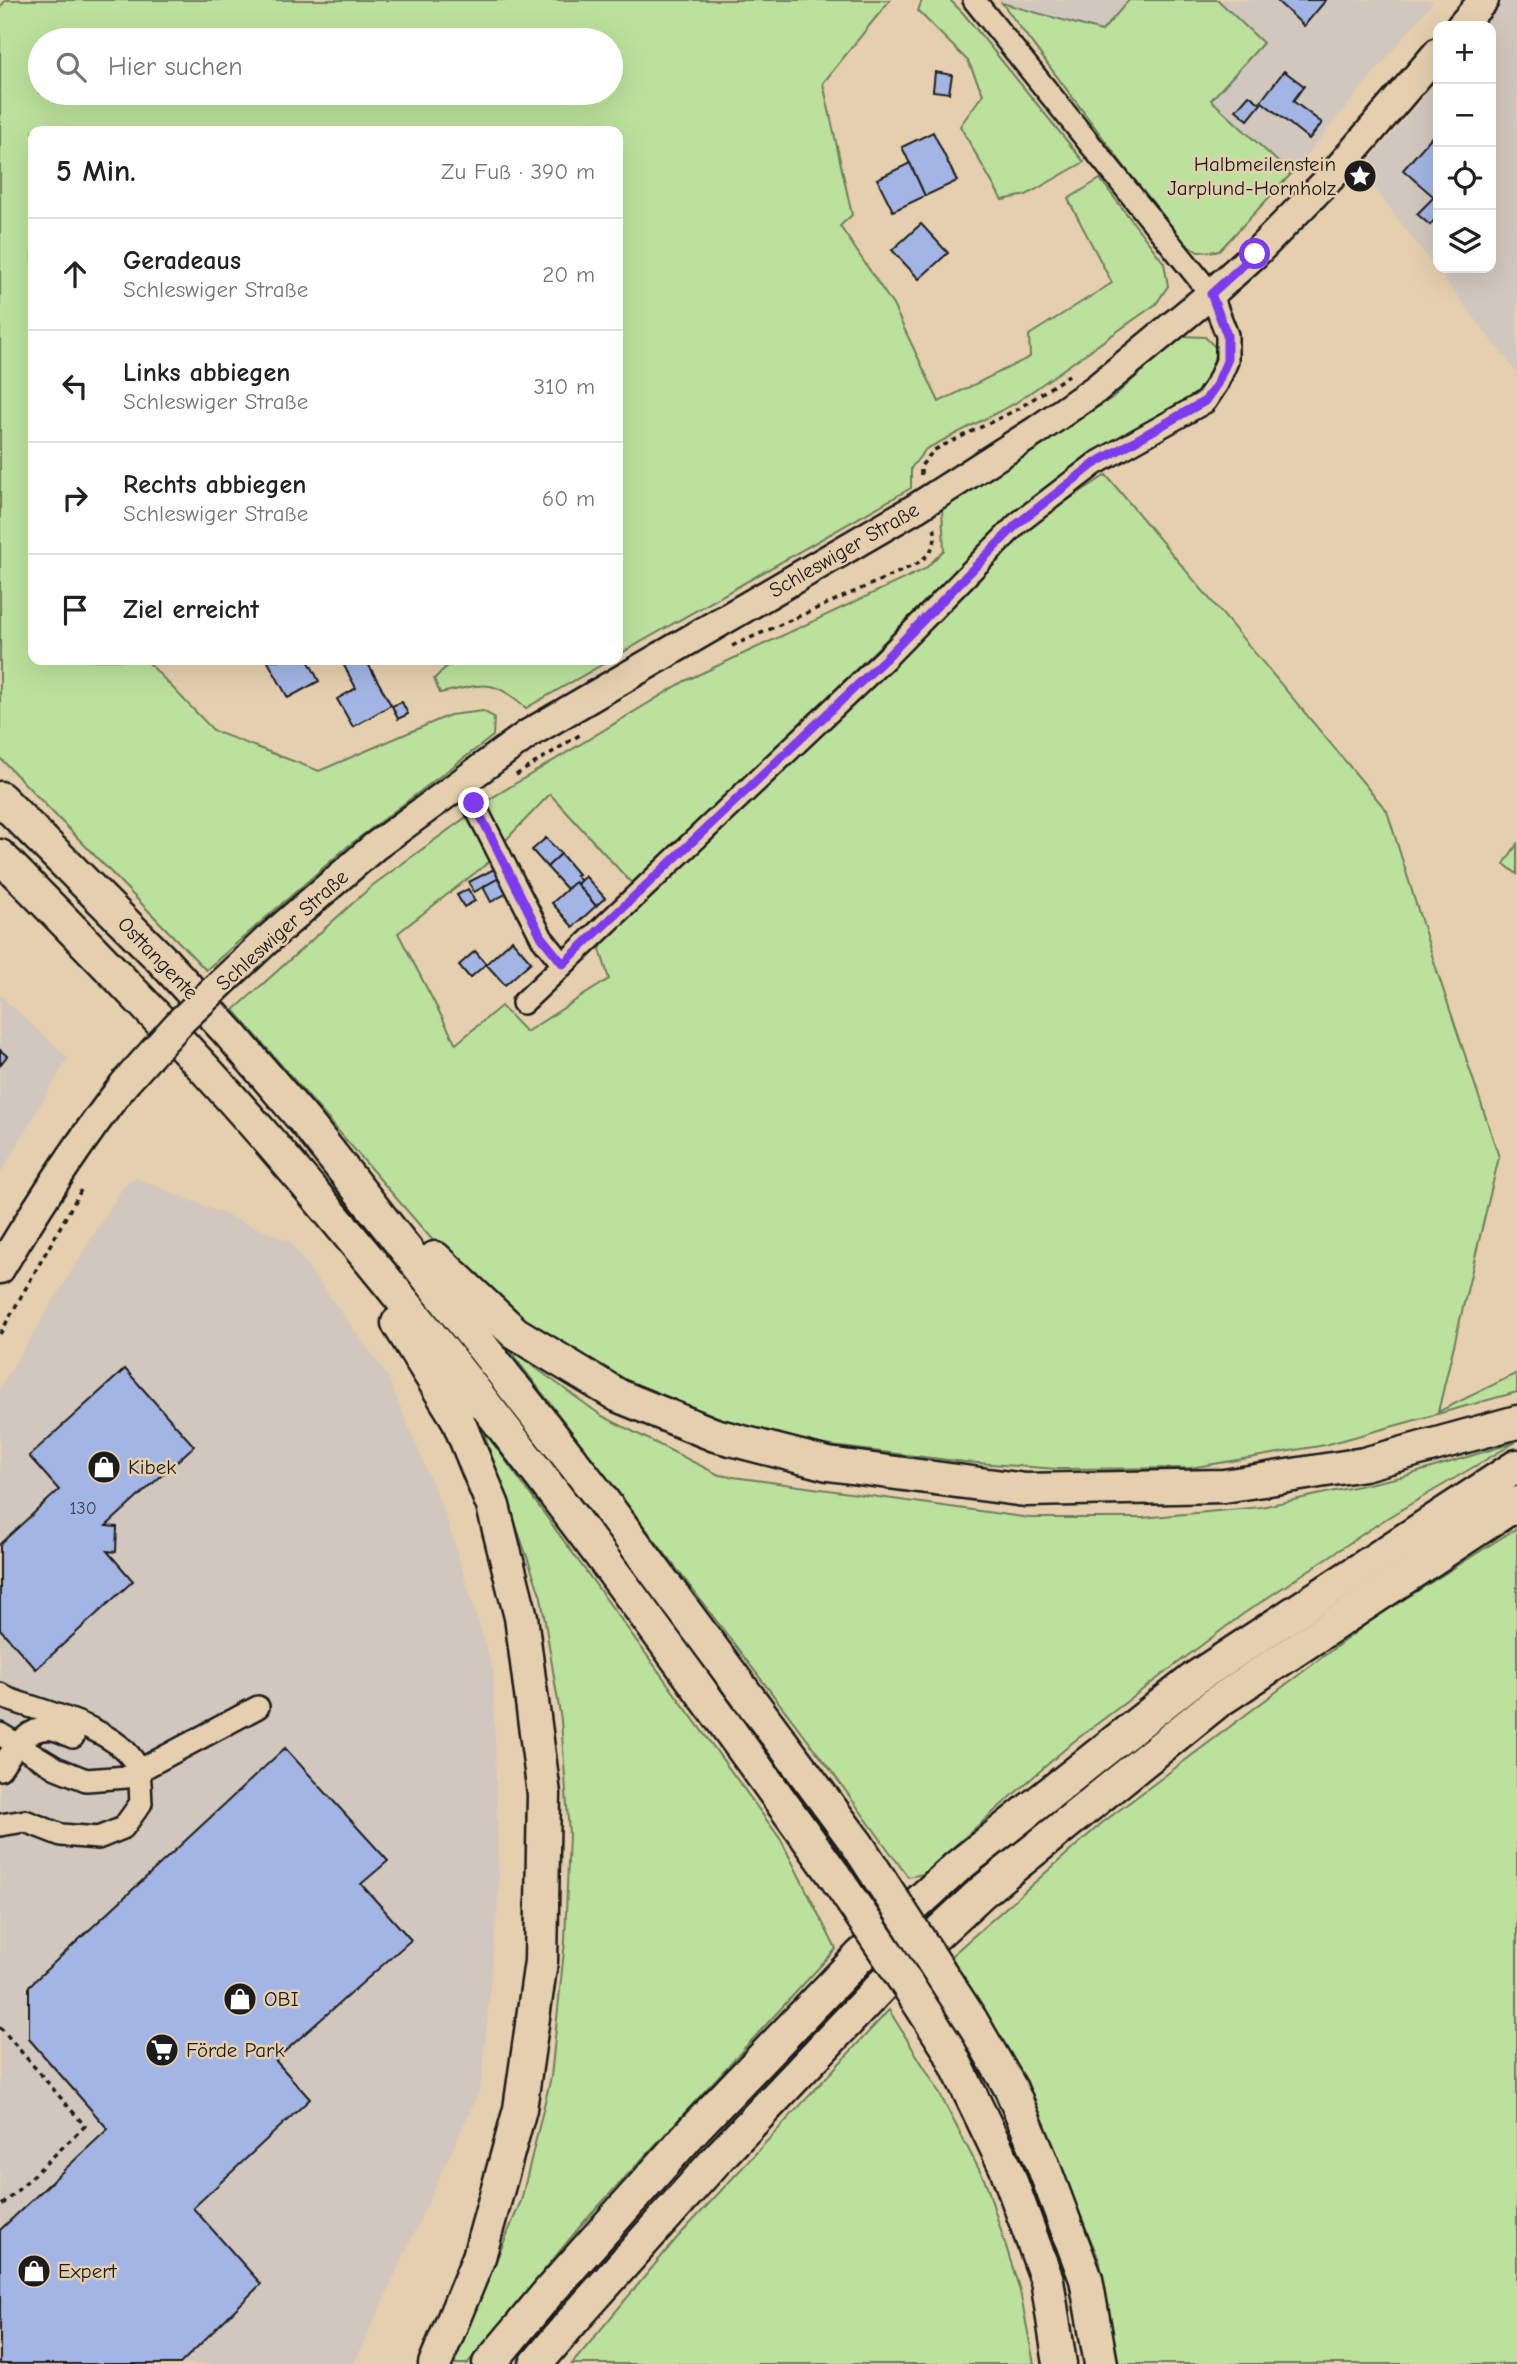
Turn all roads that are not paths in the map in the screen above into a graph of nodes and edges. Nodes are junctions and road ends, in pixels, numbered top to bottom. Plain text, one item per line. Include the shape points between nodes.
1 (974, 0) edge
2 (1484, 0) edge
3 (1465, 21) edge
4 (1433, 58) edge
5 (1211, 294) junction
6 (462, 781) junction
7 (0, 797) edge
8 (0, 856) edge
9 (563, 964) junction
10 (523, 1003) dead end
11 (308, 1125) junction
12 (282, 1156) junction
13 (0, 1269) edge
14 (1517, 1422) edge
15 (1517, 1466) edge
16 (1517, 1503) edge
17 (0, 1694) edge
18 (258, 1707) dead end
19 (105, 1734) junction
20 (9, 1740) edge
21 (0, 1769) edge
22 (138, 1770) junction
23 (0, 1825) edge
24 (435, 2364) edge
25 (489, 2364) edge
26 (536, 2364) edge
27 (1060, 2364) edge
28 (1101, 2364) edge

1 - 5 street
2 - 3 main road
4 - 5 main road, Schleswiger Straße via 1331,177
5 - 6 main road, Schleswiger Straße via 1096,389 1025,438 916,508 538,728
5 - 9 street via 1227,335 1227,361 1205,401 1094,464 1017,524 885,659
6 - 9 street via 542,938
6 - 13 main road, Schleswiger Straße, bridge via 374,847 182,1020 88,1132
7 - 11 highway, Osttangente via 163,961
8 - 12 highway, Osttangente via 137,995
9 - 10 street
11 - 14 highway via 441,1264 515,1333 619,1396 715,1435 828,1464 1025,1490 1224,1486 1364,1464
11 - 28 highway, bridge via 597,1493 857,1844 971,2020 1011,2089 1043,2165 1086,2279
12 - 24 highway via 411,1341 457,1418 493,1506 521,1617 544,1794 541,1961 520,2109 479,2257
12 - 27 highway, bridge via 446,1353 571,1514 892,1961 948,2048 1006,2168 1047,2280
15 - 25 highway via 1195,1678 957,1867 860,1956 695,2128
16 - 26 highway via 1217,1702 982,1892 887,1980 719,2157
17 - 19 street
18 - 22 street
19 - 20 street via 75,1738 39,1729
19 - 22 street via 126,1750
20 - 21 street
20 - 22 street via 86,1780 127,1777
22 - 23 street via 141,1803 123,1828 98,1838 61,1835 25,1821

